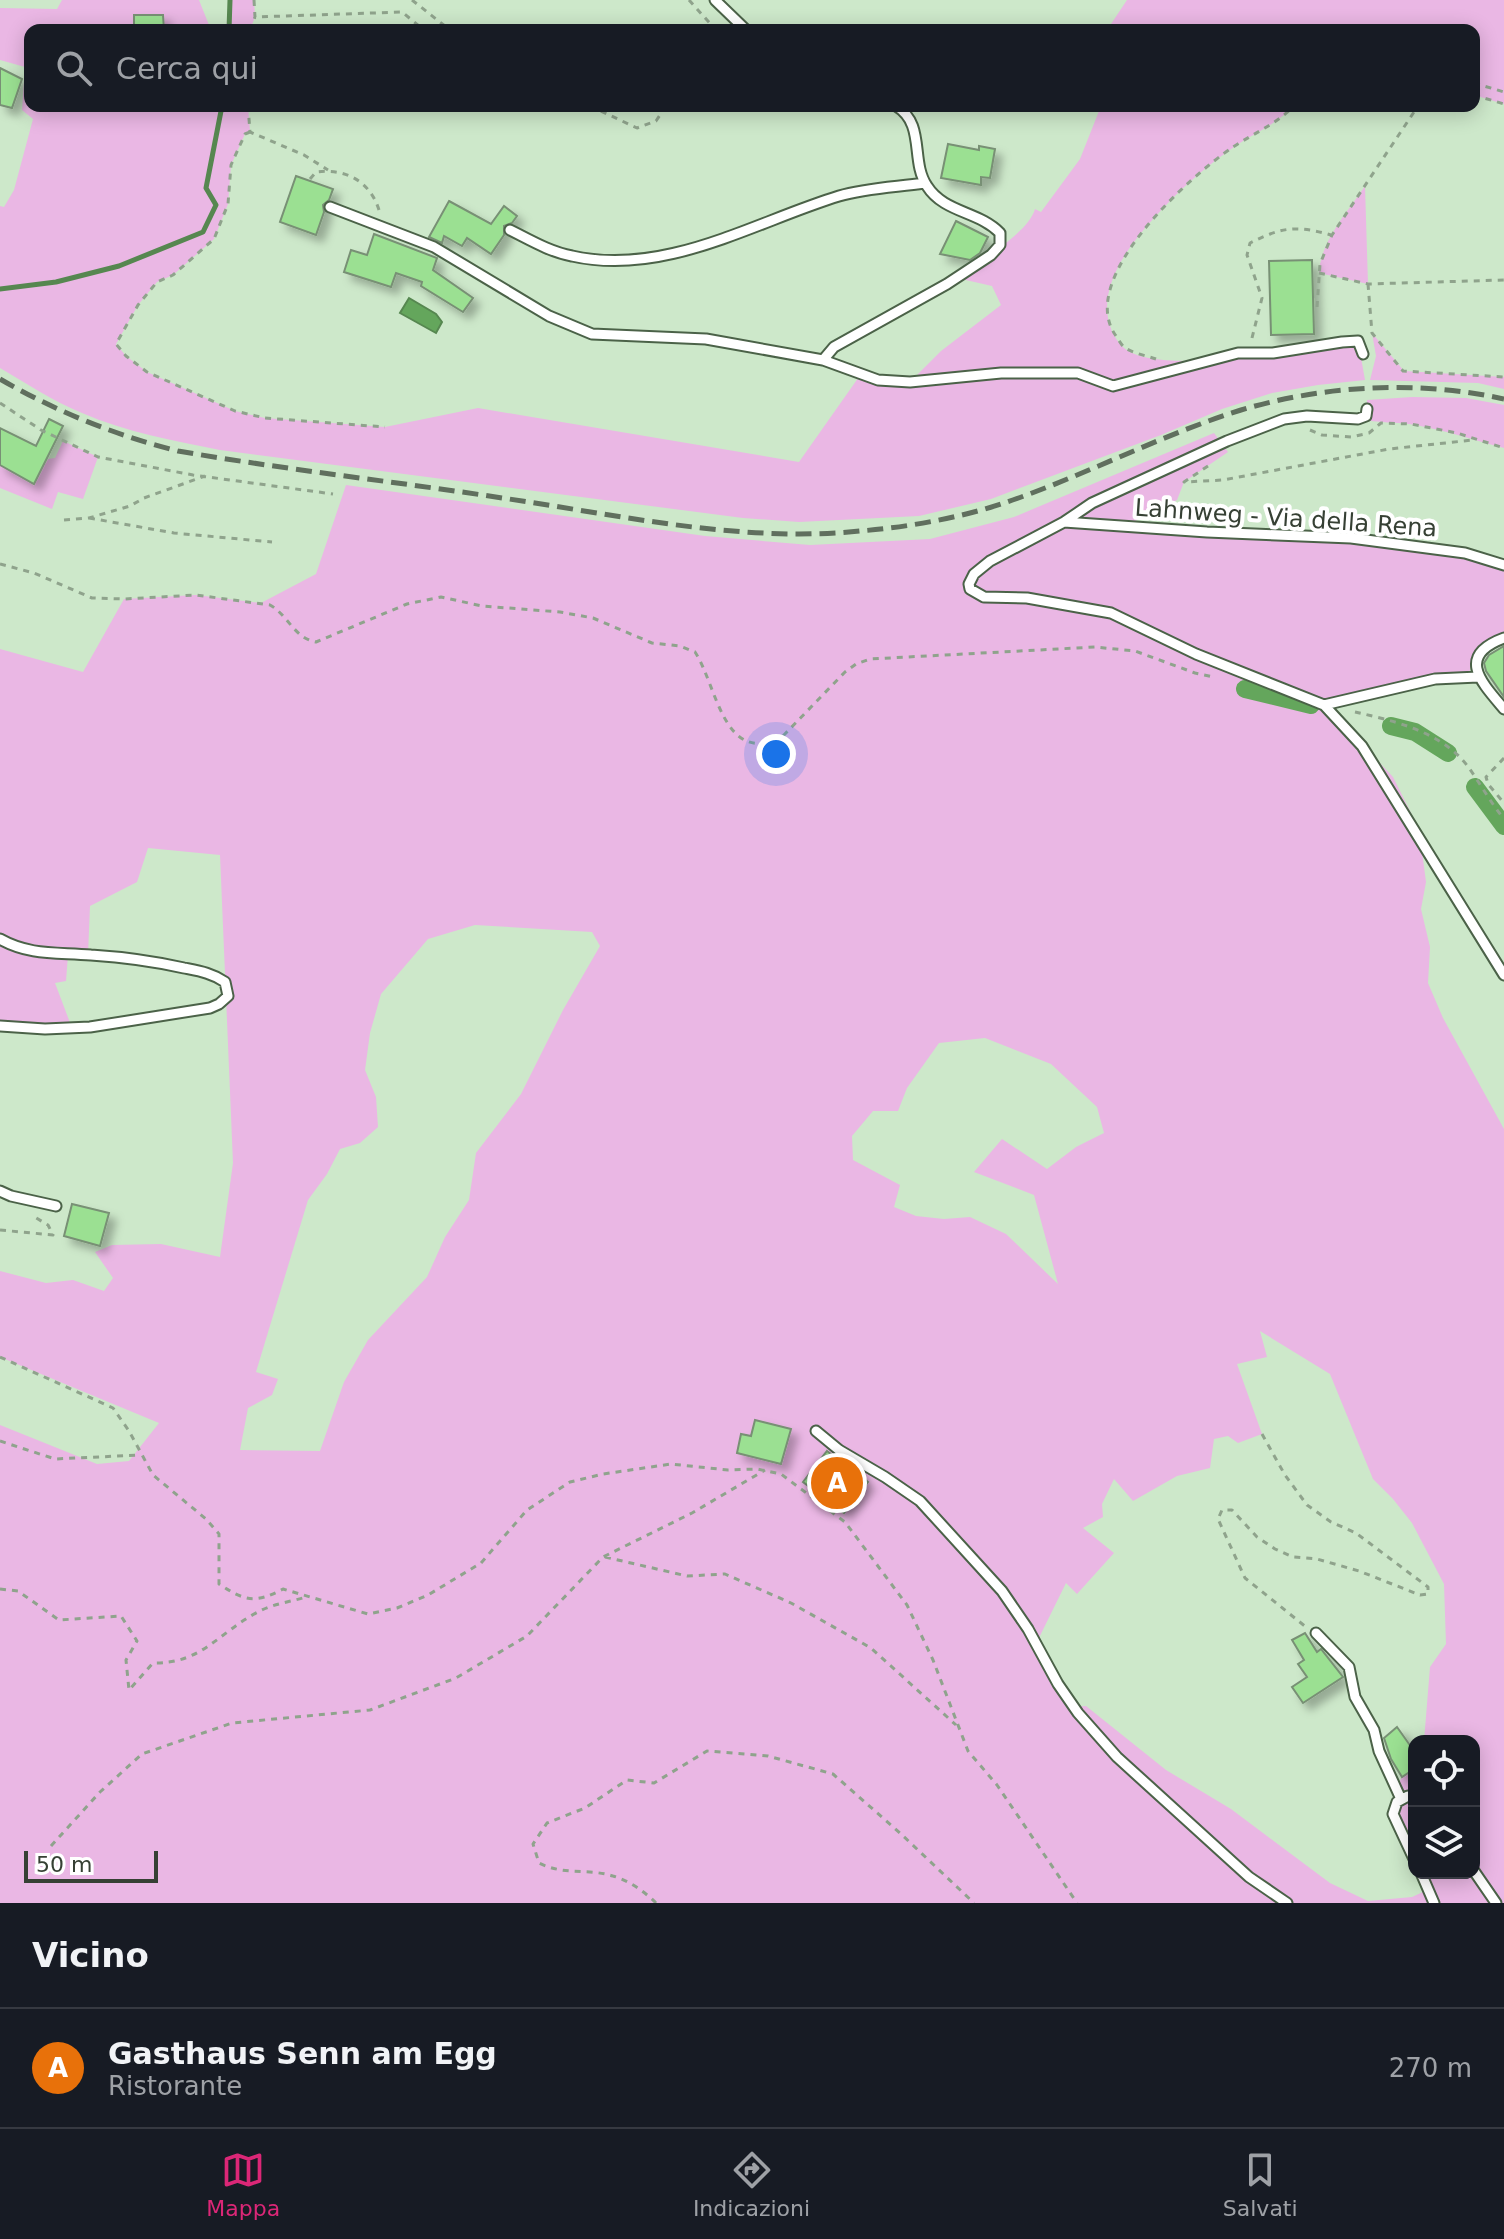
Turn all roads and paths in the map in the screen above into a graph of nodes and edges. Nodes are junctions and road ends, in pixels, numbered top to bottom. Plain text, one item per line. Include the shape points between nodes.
1 (254, 0) edge
2 (412, 0) edge
3 (689, 0) edge
4 (715, 0) edge
5 (255, 17) junction
6 (252, 24) edge
7 (417, 24) edge
8 (442, 24) edge
9 (711, 24) edge
10 (740, 24) edge
11 (1480, 85) edge
12 (1504, 92) edge
13 (1480, 97) edge
14 (1504, 104) edge
15 (248, 112) edge
16 (603, 112) edge
17 (662, 112) edge
18 (902, 112) edge
19 (1287, 112) edge
20 (1413, 112) edge
21 (250, 132) junction
22 (328, 170) junction
23 (310, 179) dead end
24 (924, 183) junction
25 (330, 207) dead end
26 (379, 226) junction
27 (510, 230) dead end
28 (1332, 235) junction
29 (1319, 273) junction
30 (1504, 280) edge
31 (1368, 284) junction
32 (1317, 307) dead end
33 (1249, 353) junction
34 (1363, 354) dead end
35 (823, 360) junction
36 (1158, 360) dead end
37 (1504, 377) edge
38 (0, 403) edge
39 (1367, 409) dead end
40 (385, 427) dead end
41 (1308, 429) dead end
42 (1473, 440) junction
43 (1504, 448) edge
44 (1217, 460) dead end
45 (205, 476) junction
46 (333, 494) dead end
47 (1180, 502) dead end
48 (89, 518) junction
49 (64, 520) dead end
50 (1064, 522) junction
51 (1128, 526) junction
52 (272, 542) dead end
53 (0, 564) edge
54 (1504, 565) edge
55 (1504, 638) edge
56 (1478, 677) junction
57 (1225, 679) dead end
58 (1324, 705) junction
59 (1504, 709) edge
60 (1352, 711) dead end
61 (1504, 758) edge
62 (1504, 803) edge
63 (1504, 819) edge
64 (0, 939) edge
65 (1504, 975) edge
66 (0, 1026) edge
67 (0, 1191) edge
68 (56, 1206) dead end
69 (0, 1230) edge
70 (53, 1235) dead end
71 (0, 1357) edge
72 (816, 1431) dead end
73 (1262, 1434) dead end
74 (0, 1441) edge
75 (140, 1455) junction
76 (765, 1470) junction
77 (603, 1557) junction
78 (0, 1589) edge
79 (309, 1596) junction
80 (1316, 1633) joint
81 (959, 1727) junction
82 (1408, 1798) edge
83 (1401, 1799) junction
84 (51, 1846) dead end
85 (1408, 1846) edge
86 (1424, 1879) edge
87 (1480, 1879) edge
88 (656, 1903) edge
89 (974, 1903) edge
90 (1077, 1903) edge
91 (1287, 1903) edge
92 (1434, 1903) edge
93 (1496, 1903) edge

1 - 5 path
2 - 8 path
3 - 9 path
4 - 10 lane
5 - 6 path
5 - 7 path via 402,12
11 - 12 path
13 - 14 path
15 - 21 path
16 - 17 path via 637,128 656,121
18 - 24 lane via 911,120
19 - 36 path via 1234,146 1169,201 1125,254 1107,294 1108,325 1125,349
20 - 28 path
21 - 22 path
21 - 40 path via 231,165 228,204 214,239 173,275 157,282 116,344 147,372 235,411
22 - 23 path
22 - 26 path via 357,179 373,192
24 - 27 lane via 842,195 730,238 655,257 572,257
24 - 35 lane via 952,209 994,227 1000,245 947,284 834,347
25 - 26 lane
26 - 35 lane via 434,247 549,316 592,334 706,339
28 - 29 path
28 - 33 path via 1303,227 1276,230 1250,243 1247,255 1262,298
29 - 31 path
29 - 32 path
30 - 31 path
31 - 37 path via 1372,333 1403,371
33 - 34 lane via 1358,341
33 - 35 lane via 1113,386 1078,373 878,380
38 - 45 path via 98,457
39 - 50 lane, Lahnweg - Via della Rena via 1358,419 1284,419 1092,503
41 - 42 path via 1351,437 1381,423 1411,424
42 - 43 path
42 - 44 path via 1184,482
45 - 46 path
45 - 48 path
47 - 51 path
48 - 49 path
48 - 52 path
50 - 51 lane, Lahnweg - Via della Rena
50 - 58 lane, Lahnweg - Via della Rena via 990,561 974,574 970,589 984,597 1027,598 1111,613
51 - 54 lane, Lahnweg - Via della Rena via 1351,538 1465,553
53 - 57 path via 92,598 196,595 270,605 301,636 316,642 407,604 441,597 593,618 652,643 695,652 731,728 740,738 762,744 782,737 856,664 886,658 1095,647 1135,651
55 - 56 lane via 1478,657
56 - 58 lane via 1435,679
56 - 59 lane
58 - 65 lane via 1362,746
60 - 63 path via 1413,727 1454,753
61 - 62 path via 1486,777
64 - 66 lane via 45,955 153,961 214,974 225,982 228,996 210,1008 90,1027
67 - 68 lane
69 - 70 path
71 - 75 path via 113,1408
72 - 91 lane via 920,1501 1002,1591 1078,1713 1117,1757 1249,1877
73 - 80 path via 1307,1505 1356,1533 1428,1587 1428,1594 1420,1595 1328,1562 1293,1557 1257,1537 1232,1510 1222,1510 1218,1519 1245,1578
74 - 75 path via 55,1459
75 - 79 path via 153,1475 219,1534 219,1584 239,1597 264,1599 283,1589
76 - 77 path via 681,1520
76 - 79 path via 671,1464 570,1482 527,1510 481,1563 428,1595 368,1614
76 - 81 path via 781,1474 845,1522 907,1605
77 - 81 path via 687,1576 725,1574 791,1603 871,1648
77 - 84 path via 527,1636 456,1678 370,1710 232,1723 142,1754
78 - 79 path via 18,1591 59,1620 121,1616 137,1641 126,1660 129,1690 153,1663 175,1663 208,1648 258,1611
80 - 83 lane via 1349,1667 1355,1697
81 - 90 path via 968,1751
82 - 83 lane
83 - 85 lane via 1393,1814
86 - 92 lane
87 - 93 lane
88 - 89 path via 613,1875 554,1871 539,1863 533,1844 547,1823 585,1808 627,1780 654,1783 707,1751 768,1756 833,1774

